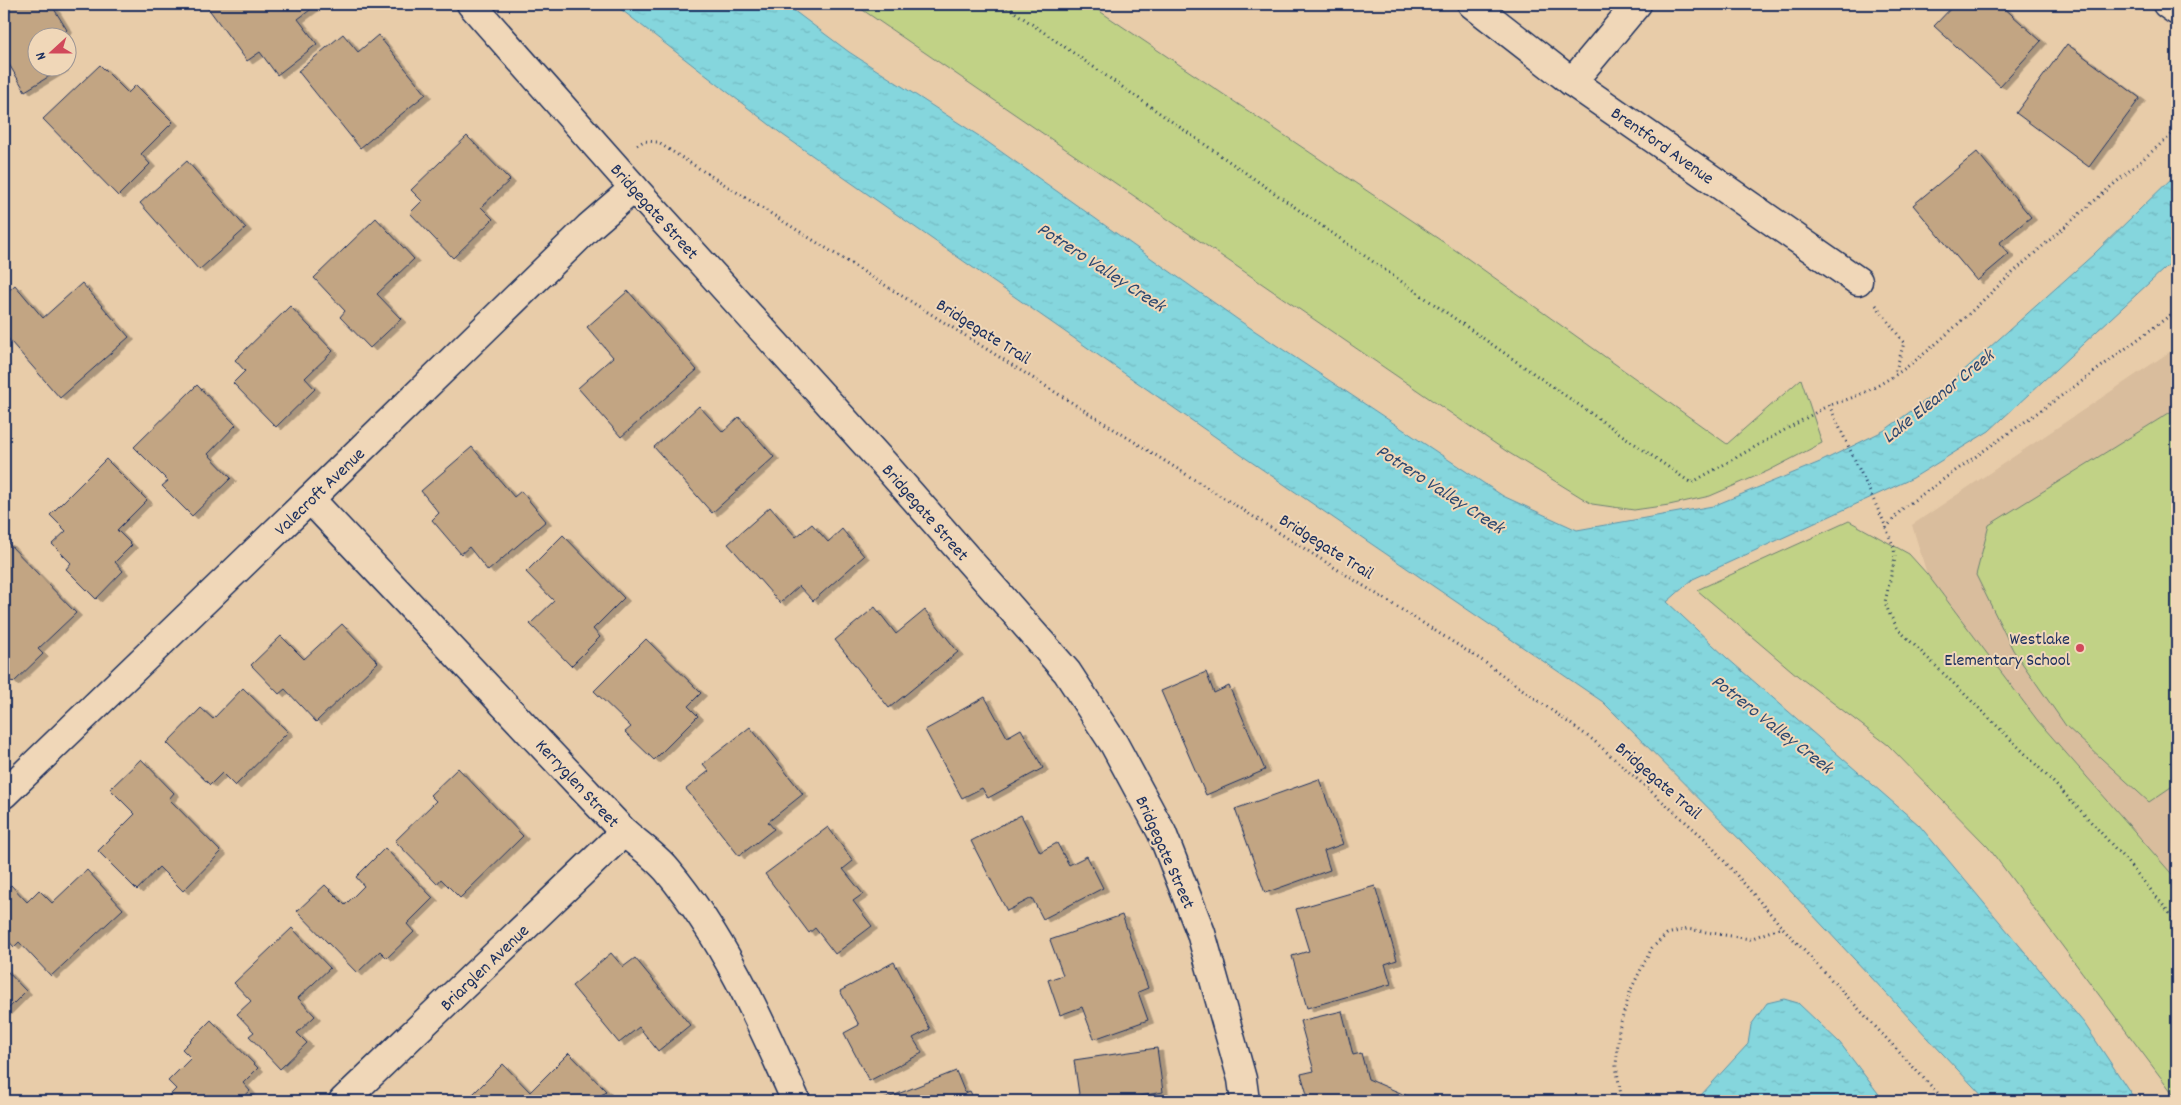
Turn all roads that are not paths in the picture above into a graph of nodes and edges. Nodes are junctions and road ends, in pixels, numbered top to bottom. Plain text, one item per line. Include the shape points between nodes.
1 (471, 4) edge
2 (1472, 4) edge
3 (1637, 4) edge
4 (2167, 4) edge
5 (2177, 11) edge
6 (1572, 82) junction
7 (634, 188) junction
8 (1858, 281) road end
9 (310, 500) junction
10 (4, 794) edge
11 (624, 832) junction
12 (343, 1101) edge
13 (796, 1101) edge
14 (1245, 1101) edge

1 - 7 street, Bridgegate Street
2 - 6 street, Brentford Avenue
3 - 6 street
4 - 5 street
6 - 8 street, Brentford Avenue
7 - 9 street, Valecroft Avenue via 589,227
7 - 14 street, Bridgegate Street via 886,466 1072,680 1114,744 1162,833 1204,942 1242,1079
9 - 10 street, Valecroft Avenue
9 - 11 street, Kerryglen Street
11 - 12 street, Briarglen Avenue
11 - 13 street, Kerryglen Street via 666,868 716,938 754,1008

